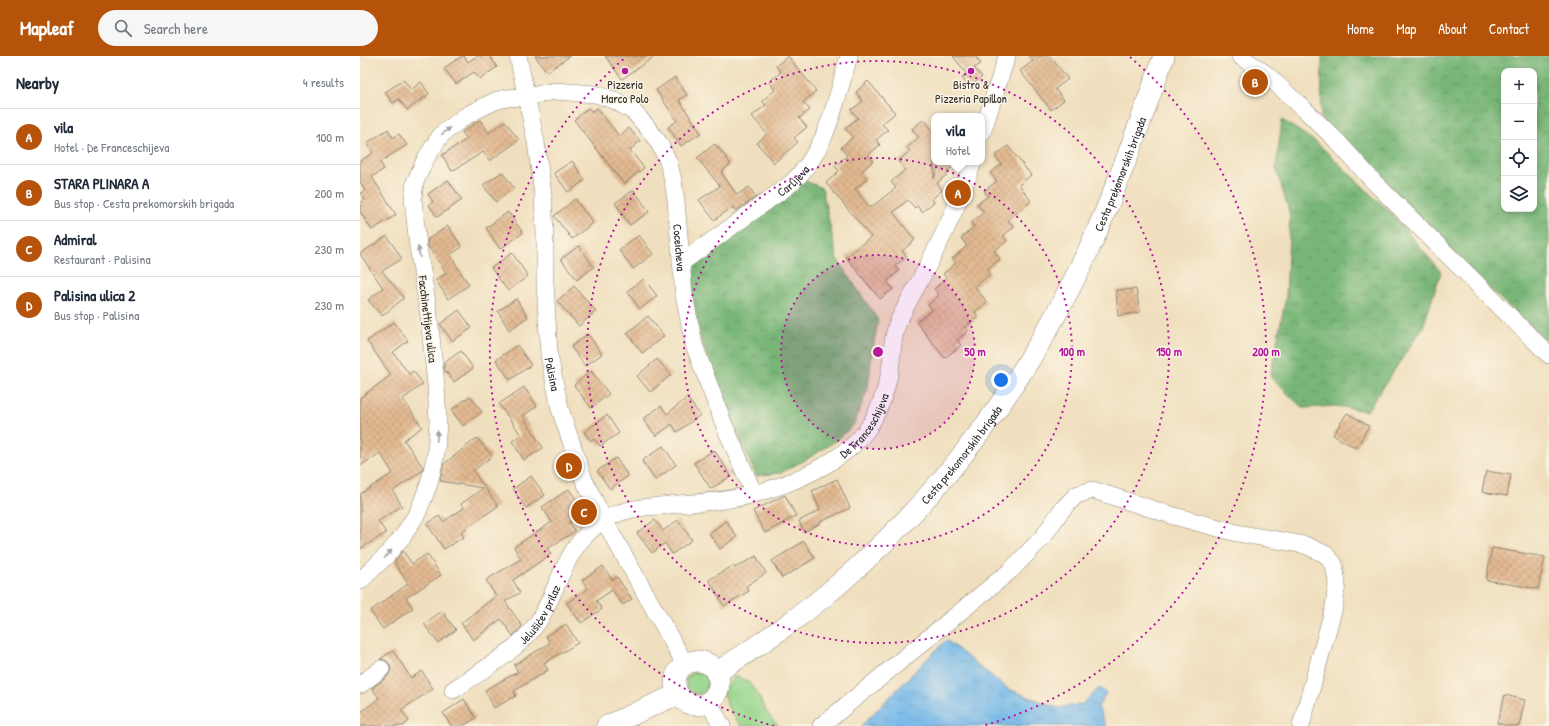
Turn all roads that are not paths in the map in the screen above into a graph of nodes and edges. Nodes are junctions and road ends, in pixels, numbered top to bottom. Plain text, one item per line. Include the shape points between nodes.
1 (518, 56) edge
2 (849, 56) edge
3 (1007, 56) edge
4 (1164, 56) edge
5 (1240, 56) edge
6 (526, 97) junction
7 (985, 124) edge
8 (972, 165) edge
9 (681, 264) junction
10 (1549, 355) edge
11 (754, 494) junction
12 (604, 520) junction
13 (360, 581) edge
14 (685, 664) junction
15 (381, 669) dead end
16 (716, 673) junction
17 (360, 685) edge
18 (453, 690) dead end
19 (678, 694) junction
20 (708, 702) junction
21 (607, 726) edge
22 (722, 726) edge
23 (821, 726) edge
24 (1301, 726) edge

1 - 6 street, Palisina
2 - 9 street, Carlijeva via 826,132 818,150 799,176
3 - 7 street
4 - 16 main road, Cesta prekomorskih brigada via 1110,201 1087,254 1050,324 995,412 964,453 911,514 840,583 796,619
5 - 10 street via 1266,74 1305,110
6 - 9 street, Coceicheva via 555,91 595,94 614,100 634,112 659,143 668,161 676,201
6 - 12 street, Palisina via 536,142 543,195 549,355 560,409 570,440 584,480
13 -> 6 street, Facchinettijeva ulica via 403,536 418,512 429,484 436,453 436,386 417,238 415,182 441,135 464,117 495,101
8 - 11 street, De Franceschijeva via 932,258 898,323 889,377 880,406 867,429 848,448 820,468 786,484
9 - 11 street, Coceicheva via 687,313 698,359
11 - 12 street, De Franceschijeva via 734,499 637,508
12 - 14 street, Palisina
12 - 18 street, Jelušićev prilaz via 587,532 575,547 538,622 527,635 505,654
14 - 16 main road via 701,661 711,666
14 - 19 main road via 675,677
15 - 17 street
16 - 20 main road via 718,689
19 - 20 main road via 691,704
19 - 21 main road
20 - 22 street
23 - 24 street via 1010,571 1043,537 1060,512 1076,495 1093,490 1237,533 1305,545 1325,554 1334,564 1338,582 1334,607

